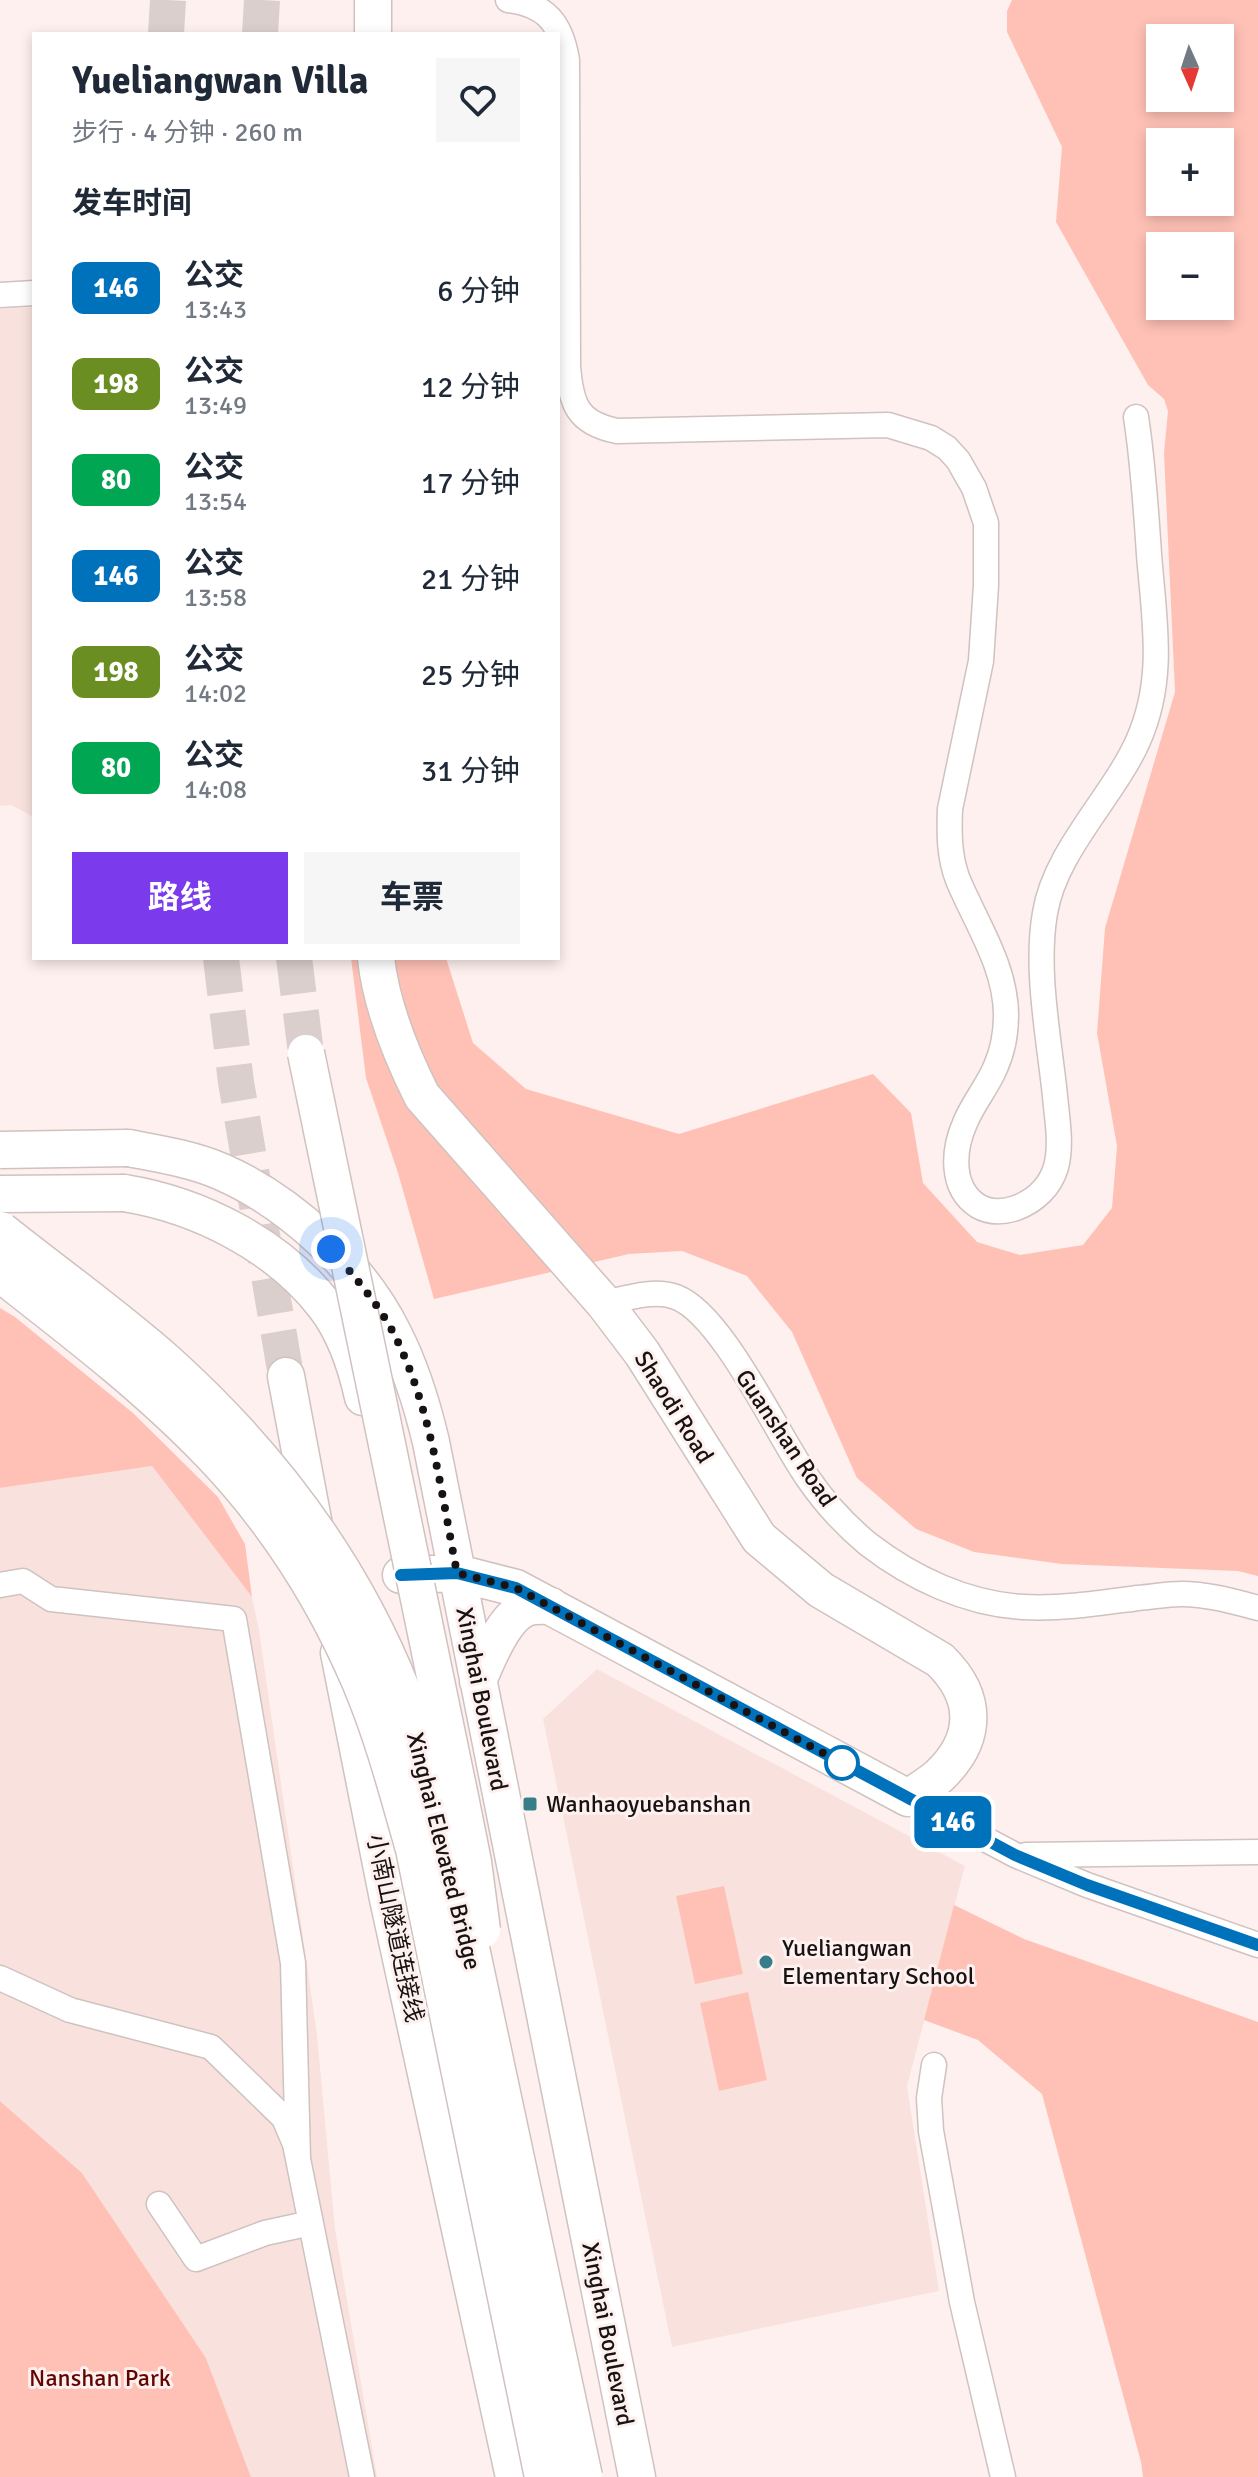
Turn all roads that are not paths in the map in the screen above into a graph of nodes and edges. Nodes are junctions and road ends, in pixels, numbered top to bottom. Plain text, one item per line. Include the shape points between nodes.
1 (373, 0) edge
2 (508, 0) edge
3 (373, 32) edge
4 (32, 293) edge
5 (0, 295) edge
6 (1136, 417) dead end
7 (376, 960) edge
8 (306, 1053) tunnel mouth
9 (0, 1150) edge
10 (0, 1194) edge
11 (0, 1232) edge
12 (0, 1271) edge
13 (604, 1303) junction
14 (286, 1376) tunnel mouth
15 (457, 1573) junction
16 (401, 1575) junction
17 (0, 1585) edge
18 (551, 1606) junction
19 (1258, 1608) edge
20 (478, 1681) junction
21 (908, 1798) junction
22 (1258, 1852) edge
23 (1015, 1855) junction
24 (1258, 1945) edge
25 (0, 1978) edge
26 (934, 2065) dead end
27 (506, 2114) junction
28 (298, 2159) junction
29 (159, 2204) dead end
30 (311, 2223) junction
31 (362, 2477) edge
32 (514, 2477) edge
33 (545, 2477) edge
34 (565, 2477) edge
35 (582, 2477) edge
36 (637, 2477) edge
37 (1003, 2477) edge

1 - 3 street
2 - 6 street via 548,15 564,38 568,366 575,406 585,417 617,431 888,425 947,448 974,488 986,523 981,661 949,830 958,879 1006,1001 1002,1053 965,1120 956,1157 966,1195 987,1210 1010,1210 1031,1201 1055,1169 1059,1136 1042,971 1045,909 1064,862 1137,744 1152,704 1156,634
4 - 5 street
7 - 13 street, Shaodi Road via 406,1062 422,1096
8 - 27 street, bridge via 467,1833
9 - 15 street, Xinghai Boulevard, bridge via 128,1148 177,1157 222,1172 263,1194 331,1249 367,1291 409,1366 422,1403
10 - 16 street, bridge via 124,1193 155,1198 232,1230 297,1277 342,1333 361,1385
11 - 27 main road, Xinghai Elevated Bridge, bridge via 203,1399 277,1479 339,1566 384,1653 418,1739 445,1836
12 - 33 main road, Xinghai Elevated Bridge, bridge via 135,1380 213,1453 314,1586 362,1682 416,1849
13 - 19 street, Guanshan Road via 647,1294 676,1297 692,1307 716,1329 807,1478 847,1526 892,1562 947,1590 1022,1607 1178,1594
13 - 21 street, Shaodi Road via 642,1353 759,1538 821,1590 954,1674 969,1712 965,1739 938,1777
14 - 32 street, 小南山隧道连接线 via 388,1899
15 - 16 street
15 - 18 street via 516,1588
15 - 20 street, Xinghai Boulevard
16 - 34 street via 435,1741 501,2164
17 - 28 street via 23,1581 51,1599 234,1619 293,1963
18 - 20 street via 519,1612 493,1647
18 - 21 street
20 - 36 street, Xinghai Boulevard
21 - 23 street
22 - 23 street
23 - 24 street
25 - 28 street via 70,2010 211,2047 284,2118
26 - 37 street via 931,2131 962,2302
27 - 35 main road, Xinghai Elevated Bridge, bridge
28 - 30 street
29 - 30 street via 196,2259 265,2233
30 - 31 street

